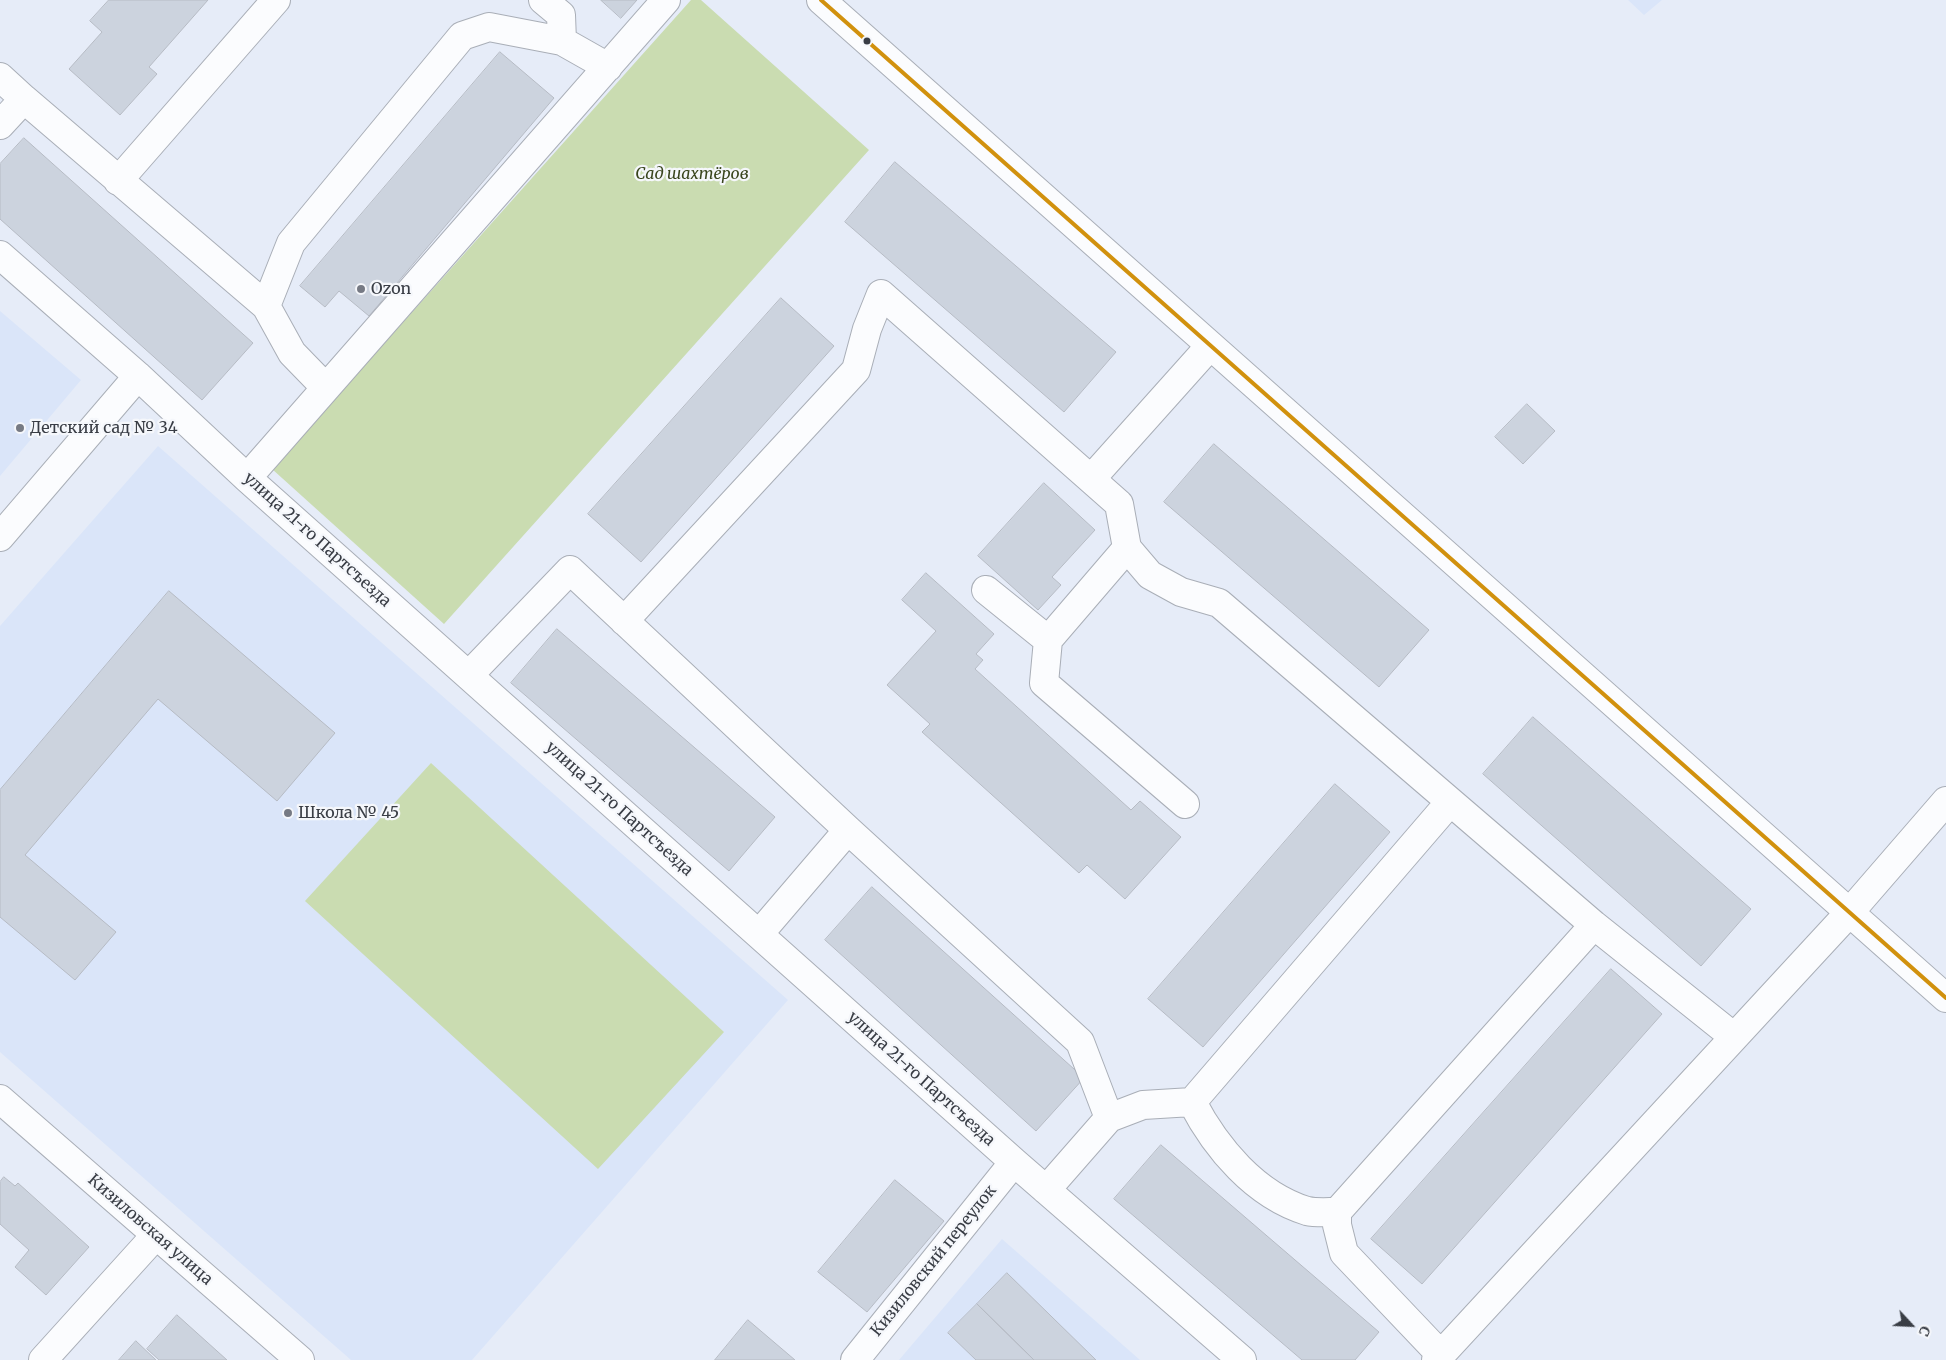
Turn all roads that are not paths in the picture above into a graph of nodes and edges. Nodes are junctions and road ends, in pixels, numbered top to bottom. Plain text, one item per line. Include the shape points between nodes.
1 (276, 0) edge
2 (543, 0) edge
3 (666, 0) edge
4 (821, 0) edge
5 (562, 41) junction
6 (608, 67) junction
7 (0, 77) edge
8 (24, 99) junction
9 (0, 126) edge
10 (118, 181) junction
11 (0, 255) edge
12 (266, 306) junction
13 (1210, 346) junction
14 (138, 376) junction
15 (326, 388) junction
16 (248, 478) junction
17 (1090, 479) junction
18 (0, 537) edge
19 (1127, 548) junction
20 (986, 590) dead end
21 (624, 621) junction
22 (1048, 640) junction
23 (469, 675) junction
24 (1946, 801) edge
25 (1450, 802) junction
26 (1185, 804) dead end
27 (848, 830) junction
28 (1849, 913) junction
29 (1594, 925) junction
30 (759, 934) junction
31 (1946, 998) edge
32 (1734, 1037) junction
33 (0, 1099) edge
34 (1192, 1102) junction
35 (1109, 1118) junction
36 (1014, 1162) junction
37 (1046, 1190) junction
38 (1337, 1212) junction
39 (156, 1235) junction
40 (1439, 1357) edge
41 (43, 1360) edge
42 (300, 1360) edge
43 (855, 1360) edge
44 (1242, 1360) edge

1 - 10 street
2 - 5 street via 561,15
3 - 6 street
4 - 13 street
5 - 6 street
5 - 12 street via 488,27 462,36 291,243
6 - 15 street
7 - 8 street
8 - 9 street
8 - 10 street
10 - 12 street
11 - 14 street, улица 21-го Партсъезда
12 - 15 street via 292,353
13 - 17 street
13 - 28 street
14 - 16 street, улица 21-го Партсъезда
14 - 18 street
15 - 16 street
16 - 23 street, улица 21-го Партсъезда
17 - 19 street via 1119,504
17 - 21 street via 881,294 856,370
19 - 22 street
19 - 25 street via 1150,575 1181,592 1219,603
20 - 22 street
21 - 23 street via 570,570
21 - 27 street
22 - 26 street via 1044,683
23 - 30 street, улица 21-го Партсъезда
24 - 28 street
25 - 29 street
25 - 34 street
27 - 30 street
27 - 35 street via 1080,1042
28 - 31 street
28 - 32 street
29 - 32 street
29 - 38 street
30 - 36 street, улица 21-го Партсъезда
32 - 40 street
33 - 39 street, Кизиловская улица
34 - 35 street via 1143,1104
34 - 38 street via 1207,1131 1254,1183 1308,1211
35 - 37 street
36 - 37 street, улица 21-го Партсъезда
36 - 43 street, Кизиловский переулок
37 - 44 street, улица 21-го Партсъезда
38 - 40 street via 1344,1253
39 - 41 street
39 - 42 street, Кизиловская улица

